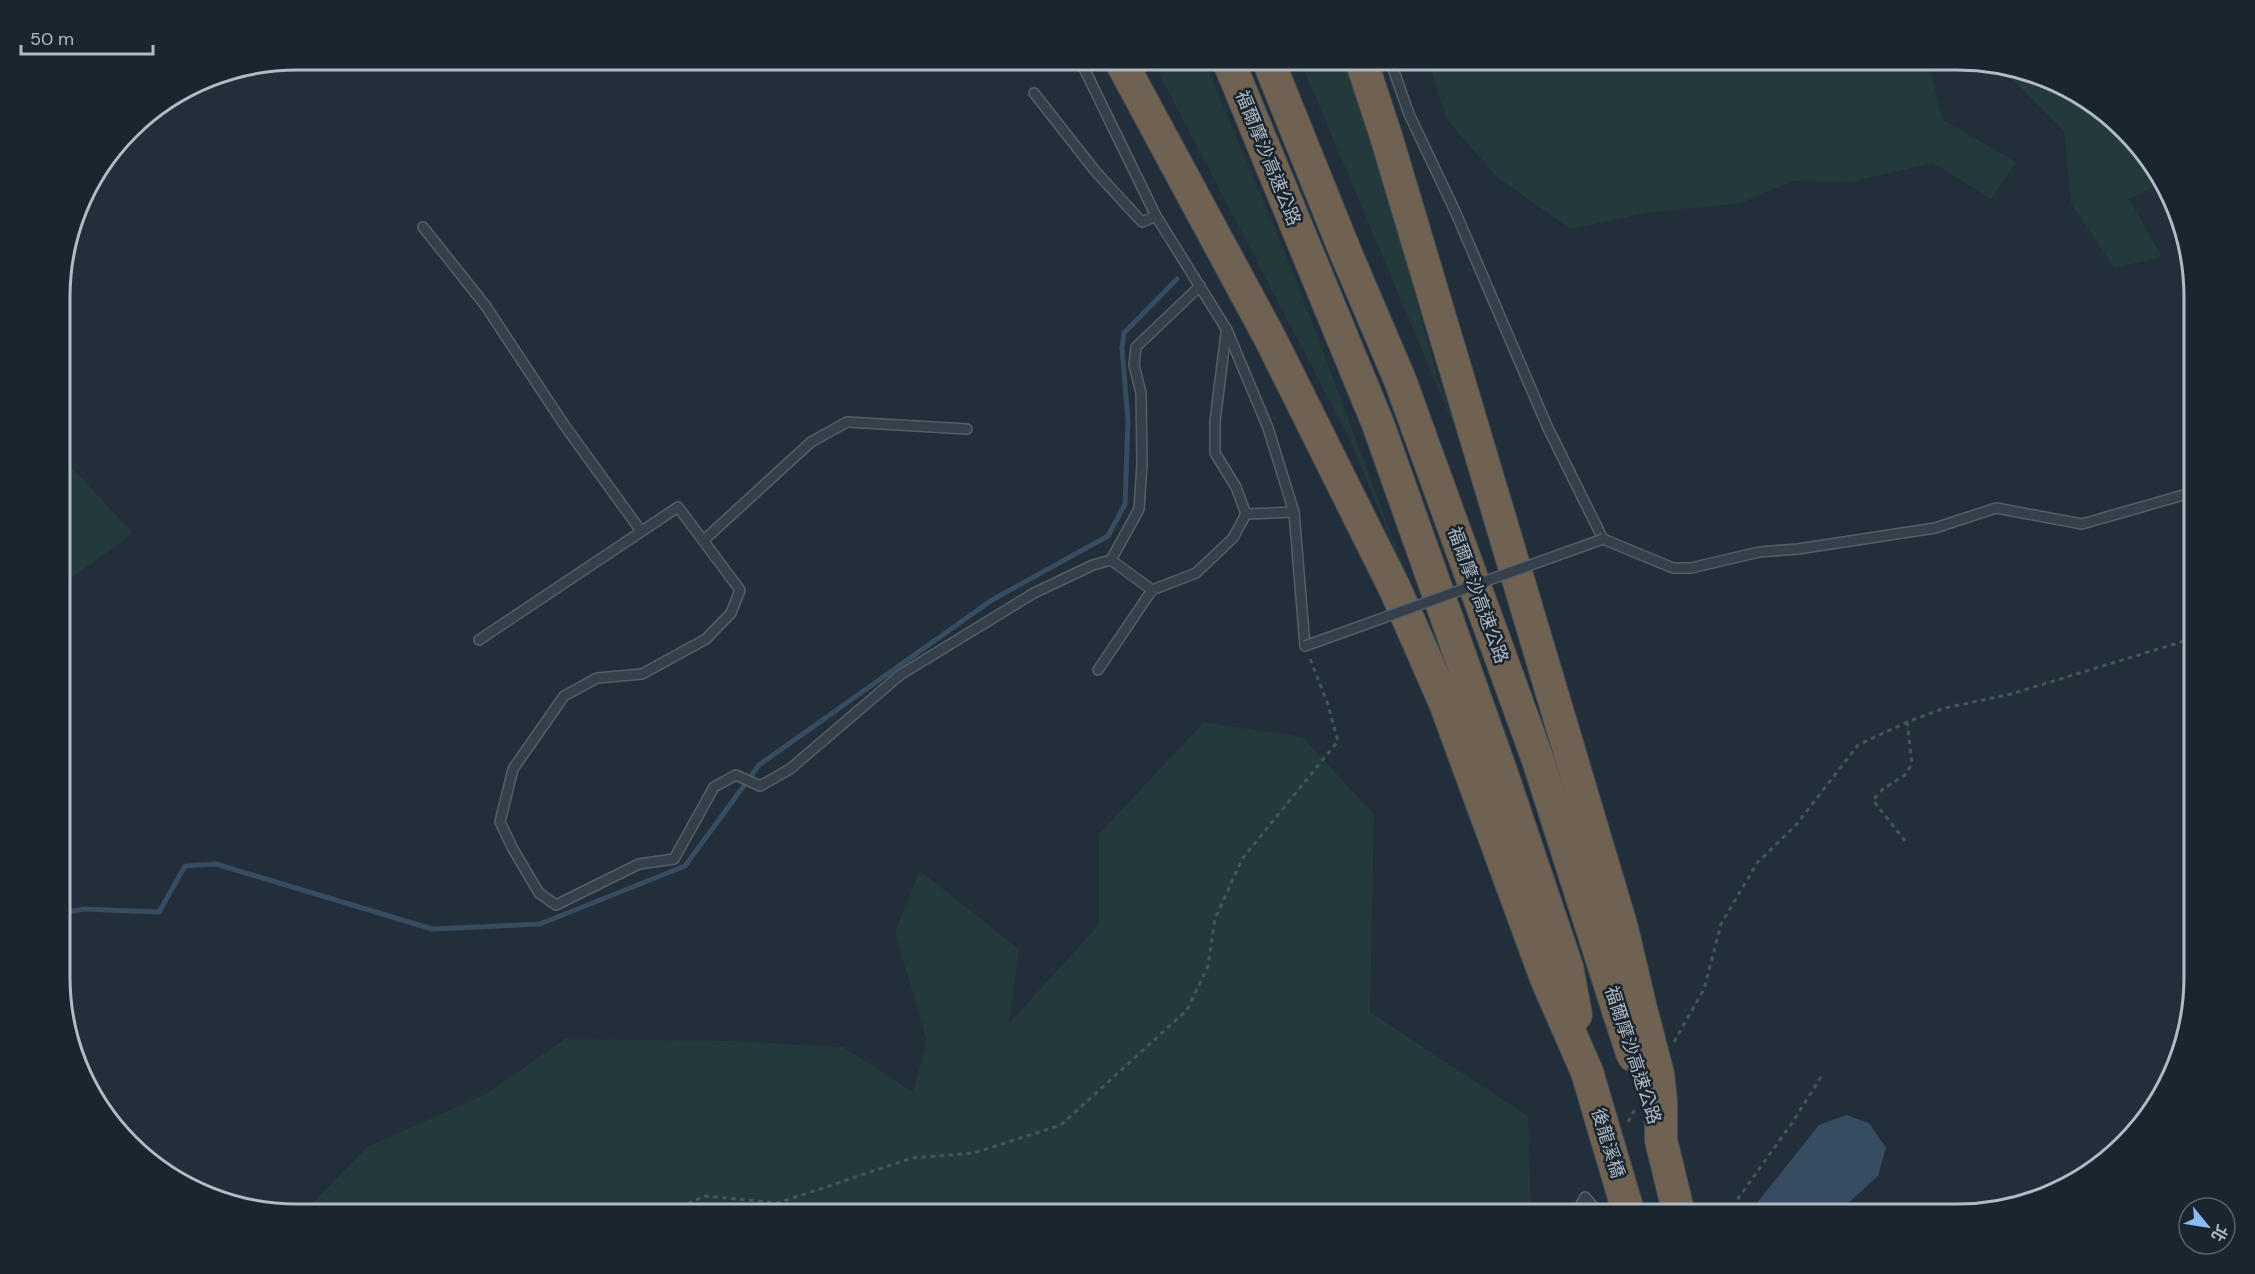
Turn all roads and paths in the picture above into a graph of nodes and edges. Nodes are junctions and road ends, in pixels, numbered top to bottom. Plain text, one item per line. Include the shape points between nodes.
1 (1085, 70) edge
2 (1125, 70) edge
3 (1232, 70) edge
4 (1272, 70) edge
5 (1364, 70) edge
6 (1394, 70) edge
7 (1034, 93) dead end
8 (1156, 216) junction
9 (423, 227) dead end
10 (1200, 286) junction
11 (1227, 330) junction
12 (967, 429) dead end
13 (2184, 495) edge
14 (1294, 512) junction
15 (1246, 514) junction
16 (641, 531) junction
17 (1603, 539) junction
18 (704, 540) junction
19 (1111, 560) junction
20 (1152, 590) junction
21 (479, 640) dead end
22 (2184, 641) edge
23 (1305, 646) junction
24 (1098, 670) dead end
25 (1907, 722) junction
26 (1905, 841) dead end
27 (1629, 1007) junction
28 (1668, 1051) dead end
29 (1587, 1072) junction
30 (1821, 1077) dead end
31 (1639, 1103) dead end
32 (1627, 1124) dead end
33 (686, 1204) edge
34 (1581, 1204) edge
35 (1591, 1204) edge
36 (1626, 1204) edge
37 (1677, 1204) edge
38 (1734, 1204) edge

1 - 8 lane
2 - 29 highway via 1271,340 1395,589 1445,703 1546,978
3 - 29 highway, 福爾摩沙高速公路 via 1378,424 1501,771 1567,967
4 - 27 highway, 福爾摩沙高速公路 via 1400,380
5 - 27 highway via 1622,928
6 - 17 lane via 1409,114 1538,405
7 - 8 lane via 1096,172 1142,222
8 - 10 lane
9 - 16 lane via 484,305
10 - 11 lane
10 - 19 lane via 1136,347 1134,365 1141,393 1139,509
11 - 14 lane via 1268,428
11 - 15 lane via 1215,421 1215,453 1236,487
12 - 18 lane via 848,422 811,442
13 - 17 lane via 2082,524 1996,508 1935,528 1759,552 1691,568 1673,568
14 - 15 lane
14 - 23 lane
15 - 20 lane via 1233,538 1196,573
16 - 18 lane via 678,507
16 - 21 lane
17 - 23 lane, bridge
18 - 19 lane via 740,590 731,613 706,639 642,674 597,678 564,696 513,769 500,822 538,893 556,905 639,864 674,860 714,787 736,775 760,786 790,770 900,675 1034,593
19 - 20 lane
20 - 24 lane
22 - 25 path
23 - 33 path via 1338,741 1242,859 1215,919 1208,966 1186,1010 1061,1125 974,1153 912,1158 778,1203 705,1196
25 - 26 path via 1912,764 1904,776 1872,800
25 - 28 path via 1858,745 1796,825 1757,862 1721,924 1704,989
27 - 37 highway, bridge via 1658,1074 1661,1140
29 - 36 highway, 後龍溪橋, bridge
30 - 38 path
31 - 32 path
34 - 35 lane via 1585,1197

